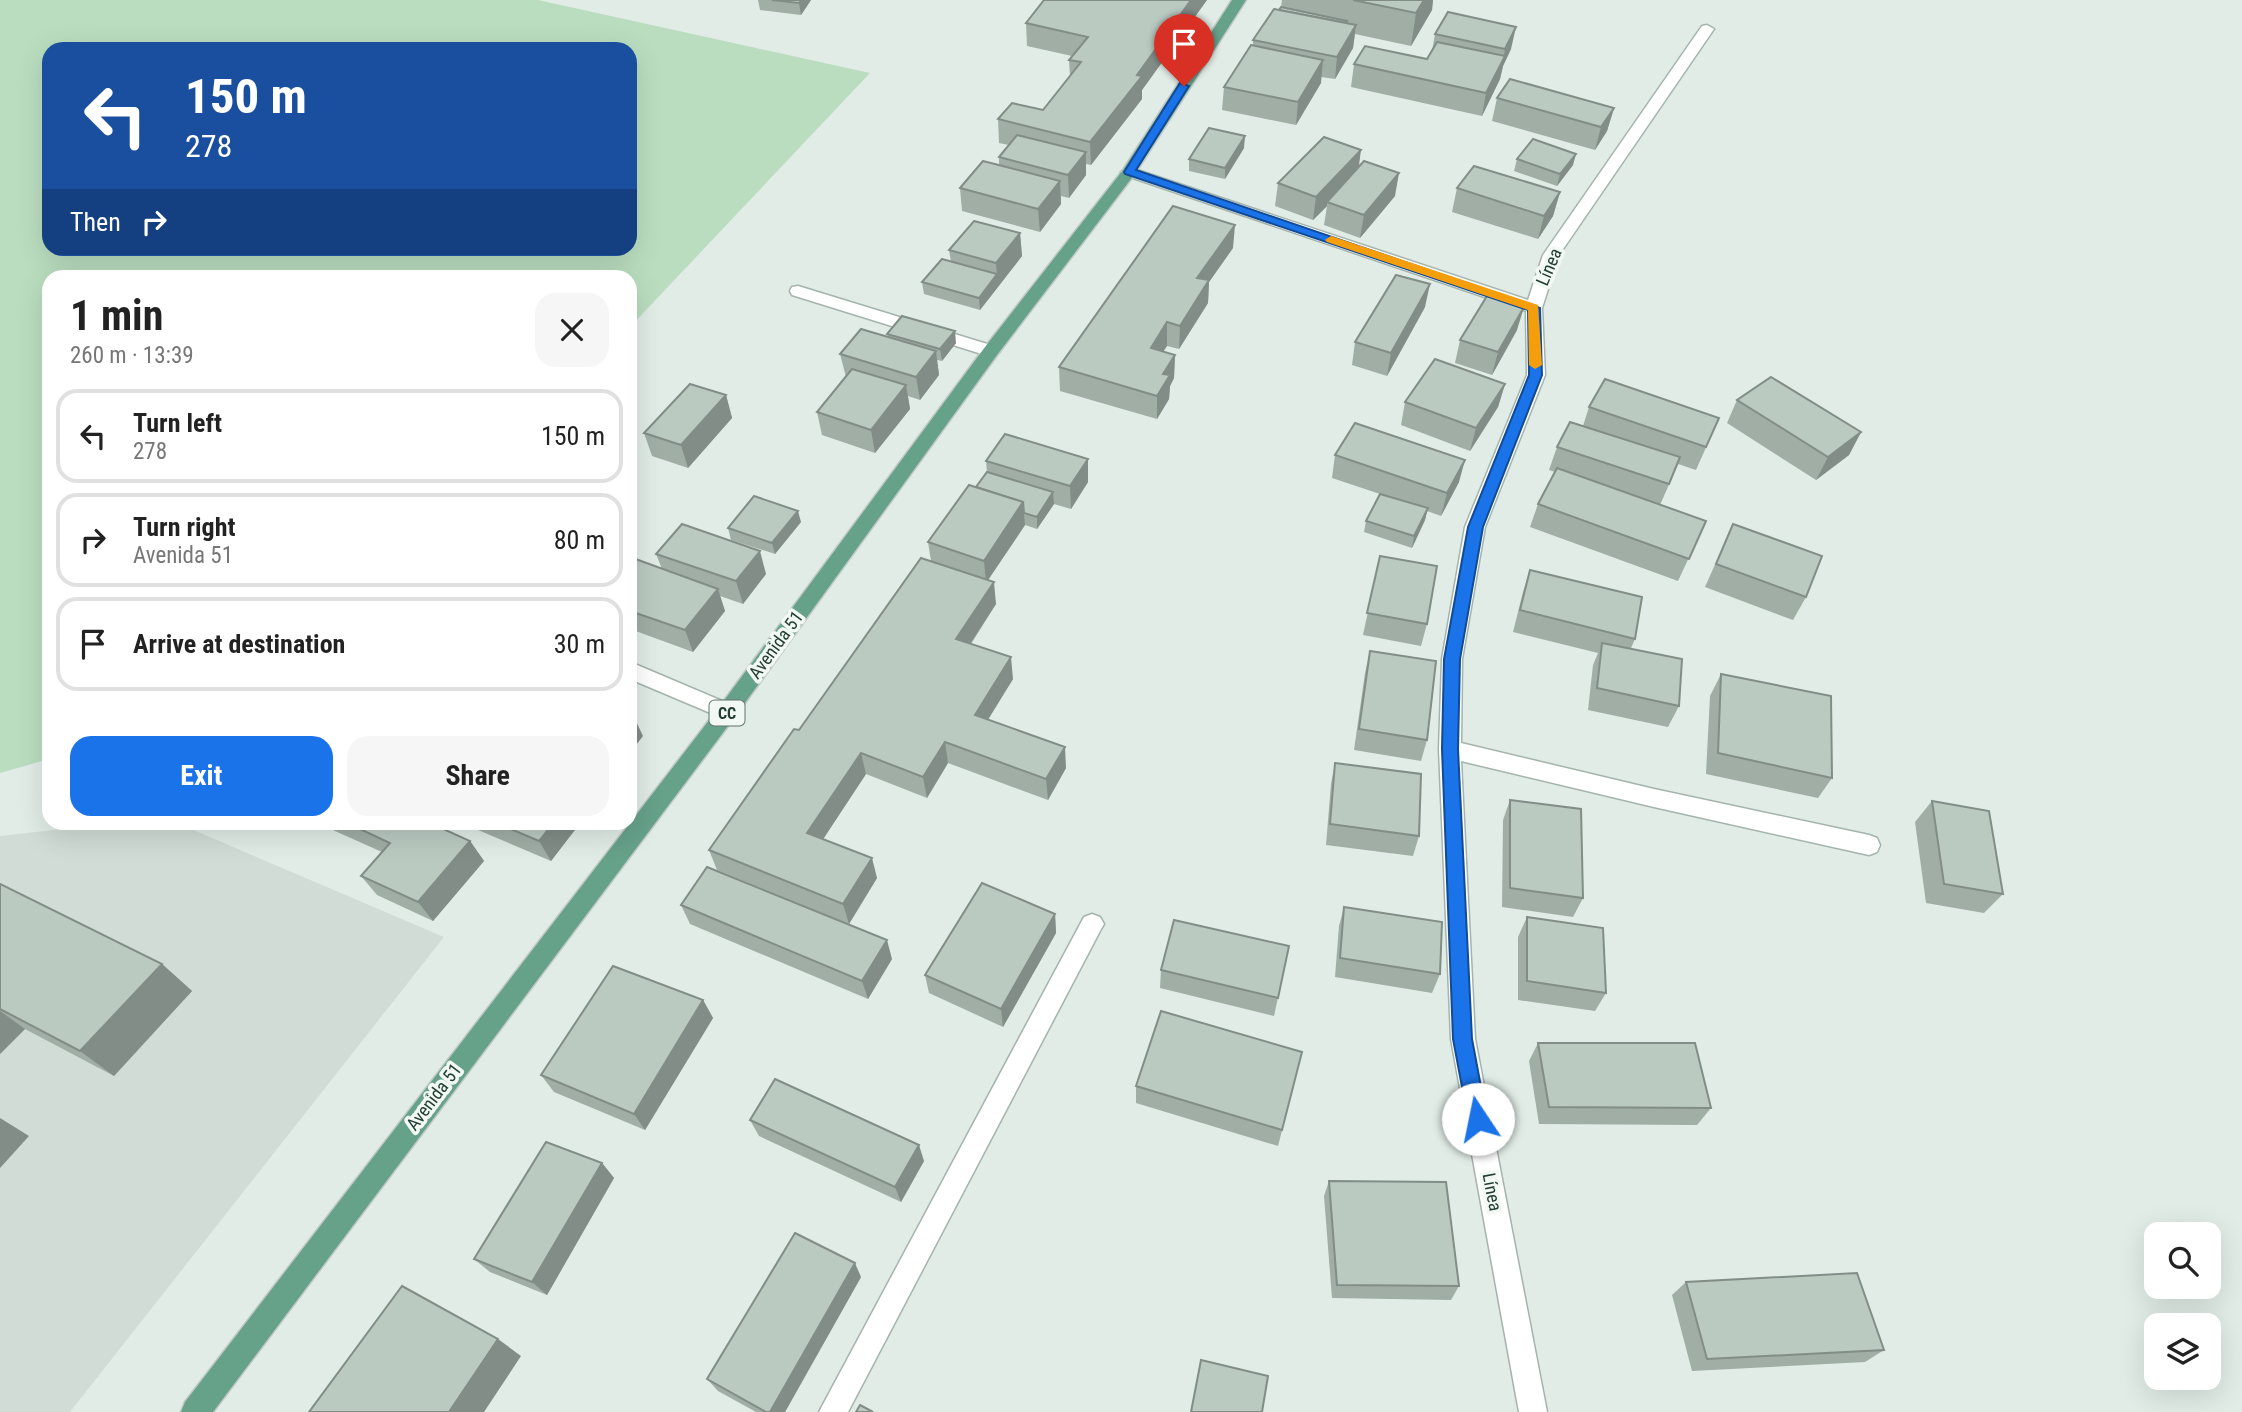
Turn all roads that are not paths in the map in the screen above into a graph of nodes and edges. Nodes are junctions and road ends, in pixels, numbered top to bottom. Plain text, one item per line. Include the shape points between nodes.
1 (1239, 0) edge
2 (1707, 29) dead end
3 (1129, 172) junction
4 (798, 291) dead end
5 (1534, 308) junction
6 (992, 351) junction
7 (637, 673) edge
8 (727, 712) junction
9 (1450, 749) junction
10 (1869, 845) dead end
11 (1092, 924) dead end
12 (195, 1412) edge
13 (833, 1412) edge
14 (1533, 1412) edge

1 - 3 main road, Avenida 51 / CC
2 - 5 street, Línea via 1551,255
3 - 5 street
3 - 6 main road, Avenida 51 / CC
4 - 6 street
5 - 9 street, Línea via 1536,375 1475,527 1452,659
6 - 8 main road, Avenida 51 / CC
7 - 8 street
8 - 12 main road, Avenida 51 / CC
9 - 10 street
9 - 14 street, Línea via 1463,1039
11 - 13 street

